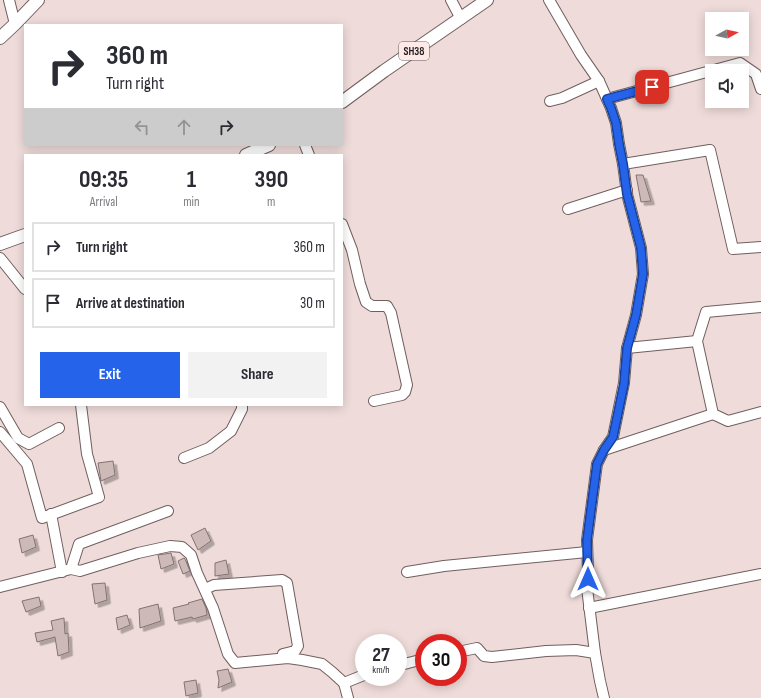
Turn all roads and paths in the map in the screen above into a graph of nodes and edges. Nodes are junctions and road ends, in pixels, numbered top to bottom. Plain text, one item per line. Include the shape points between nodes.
1 (9, 0) edge
2 (38, 0) edge
3 (451, 0) edge
4 (487, 0) edge
5 (550, 0) edge
6 (461, 19) junction
7 (15, 24) junction
8 (0, 38) edge
9 (599, 81) junction
10 (760, 85) edge
11 (607, 99) junction
12 (343, 101) edge
13 (550, 101) dead end
14 (267, 146) edge
15 (248, 154) edge
16 (623, 164) junction
17 (627, 190) junction
18 (568, 209) dead end
19 (343, 227) edge
20 (24, 235) edge
21 (0, 244) edge
22 (761, 247) edge
23 (0, 258) edge
24 (24, 288) edge
25 (761, 307) edge
26 (697, 341) junction
27 (627, 348) junction
28 (374, 401) dead end
29 (80, 406) edge
30 (242, 406) edge
31 (0, 407) edge
32 (761, 412) edge
33 (713, 414) junction
34 (60, 428) dead end
35 (0, 432) edge
36 (604, 450) junction
37 (184, 458) dead end
38 (168, 511) dead end
39 (51, 514) junction
40 (587, 552) junction
41 (66, 570) junction
42 (407, 572) dead end
43 (761, 574) edge
44 (0, 587) edge
45 (204, 590) junction
46 (589, 608) junction
47 (467, 650) edge
48 (595, 654) junction
49 (283, 658) junction
50 (355, 679) edge
51 (344, 683) junction
52 (348, 698) edge
53 (604, 698) edge

1 - 7 street
2 - 7 main road
3 - 6 street
4 - 6 main road, SH38
5 - 9 street
6 - 12 main road, SH38
7 - 8 main road
9 - 11 street
9 - 13 street
10 - 11 street via 756,74 740,63
11 - 16 street via 616,123
14 - 15 main road
16 - 17 street
16 - 22 street via 710,150 733,249
17 - 18 street
17 - 27 street via 641,248 643,274
19 - 28 street via 366,302 372,306 387,306 391,313 407,385 402,395
20 - 21 main road
23 - 24 street
25 - 26 street via 706,312
26 - 27 street
26 - 33 street
27 - 36 street via 624,384 613,437
29 - 39 street via 87,454 99,497
30 - 37 street via 232,431 209,448
31 - 34 street via 18,438 29,444
32 - 33 street via 728,421
33 - 36 street
35 - 39 street via 27,464 42,518
36 - 40 street via 597,464
38 - 41 street via 79,544
39 - 41 street
40 - 42 street
40 - 46 street
41 - 44 street
41 - 45 street via 80,571 170,546 182,548 191,555
43 - 46 street
45 - 49 street via 213,608 228,654 235,663
45 - 49 street via 221,584 282,580 287,583 298,646 295,651 284,654
46 - 48 street
47 - 48 street via 477,648 484,656 492,657 576,650
48 - 53 street
49 - 51 street via 322,664
50 - 51 street
51 - 52 street

